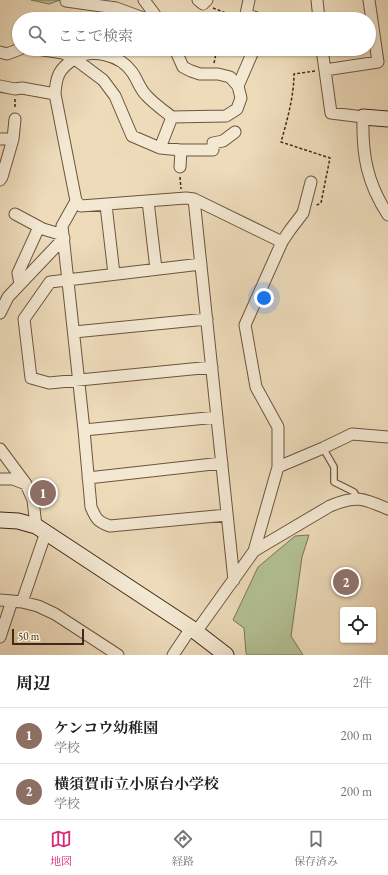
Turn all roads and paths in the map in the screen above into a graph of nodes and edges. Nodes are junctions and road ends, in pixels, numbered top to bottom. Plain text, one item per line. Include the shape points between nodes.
1 (66, 0) edge
2 (144, 0) edge
3 (249, 0) edge
4 (316, 0) edge
5 (369, 0) edge
6 (203, 1) edge
7 (127, 12) edge
8 (153, 12) edge
9 (224, 12) edge
10 (246, 12) edge
11 (318, 12) edge
12 (371, 12) edge
13 (376, 48) edge
14 (0, 52) edge
15 (12, 52) edge
16 (68, 56) edge
17 (84, 56) edge
18 (111, 56) edge
19 (178, 56) edge
20 (216, 56) edge
21 (251, 56) edge
22 (322, 56) edge
23 (75, 59) junction
24 (213, 69) dead end
25 (321, 71) junction
26 (0, 86) edge
27 (238, 86) junction
28 (15, 89) junction
29 (55, 94) junction
30 (172, 117) junction
31 (363, 117) junction
32 (15, 119) joint
33 (388, 119) edge
34 (235, 132) dead end
35 (0, 139) edge
36 (13, 139) junction
37 (160, 148) junction
38 (181, 150) junction
39 (180, 167) joint
40 (0, 180) edge
41 (311, 182) dead end
42 (181, 198) junction
43 (194, 199) junction
44 (76, 201) junction
45 (148, 201) junction
46 (321, 203) dead end
47 (106, 205) junction
48 (15, 214) dead end
49 (388, 215) edge
50 (39, 227) junction
51 (63, 237) junction
52 (282, 242) junction
53 (201, 264) junction
54 (156, 269) junction
55 (114, 274) junction
56 (68, 279) junction
57 (20, 284) junction
58 (1, 309) edge
59 (207, 319) junction
60 (74, 332) junction
61 (212, 367) junction
62 (79, 380) junction
63 (217, 417) junction
64 (84, 430) junction
65 (388, 436) edge
66 (324, 448) junction
67 (0, 449) edge
68 (222, 463) junction
69 (278, 467) junction
70 (88, 478) junction
71 (0, 479) edge
72 (26, 484) junction
73 (358, 499) junction
74 (388, 509) edge
75 (227, 515) junction
76 (0, 520) edge
77 (41, 529) junction
78 (254, 551) junction
79 (234, 580) junction
80 (0, 600) edge
81 (17, 601) junction
82 (194, 630) junction
83 (0, 637) edge
84 (118, 655) edge
85 (173, 655) edge
86 (226, 655) edge

1 - 7 street
2 - 8 street
3 - 10 street
4 - 11 street
5 - 12 street
6 - 9 path
13 - 25 street via 378,62
14 - 15 street
16 - 23 street
17 - 23 street
18 - 30 street via 124,62 145,94
19 - 27 street via 183,67 200,74 230,77
20 - 24 path
21 - 27 street
22 - 25 street
23 - 29 street via 64,66 56,82
23 - 37 street via 103,80 116,96 132,136
25 - 31 street via 331,113
25 - 46 path via 294,74 294,86 281,142 330,158
26 - 28 street
27 - 30 street via 240,98 237,109 226,116
28 - 29 street
28 - 32 path
29 - 44 street
30 - 37 street
31 - 33 street
31 - 49 street via 367,170 372,186
32 - 36 street
34 - 38 street via 223,141 213,143 213,150
35 - 36 street
36 - 40 street
37 - 38 street
38 - 39 street
39 - 42 path
41 - 52 street via 303,213
42 - 43 street
42 - 45 street
43 - 52 street
43 - 53 street
44 - 47 street via 80,206
44 - 51 street via 62,226
45 - 47 street
45 - 54 street
47 - 55 street
48 - 50 street
50 - 51 street
50 - 57 street via 18,273
51 - 56 street
51 - 57 street
52 - 69 street via 245,325 256,387 278,427
53 - 54 street
53 - 59 street
54 - 55 street
55 - 56 street
56 - 60 street
56 - 62 street via 50,282 24,319 31,378 49,383
57 - 58 street
59 - 60 street
59 - 61 street
60 - 62 street
61 - 62 street
61 - 63 street
62 - 64 street
63 - 64 street
63 - 68 street
64 - 70 street
65 - 66 street via 352,434
66 - 69 street
66 - 73 lane via 334,467 334,482 354,492
67 - 72 street
68 - 70 street
68 - 75 street
69 - 78 street
70 - 75 street via 91,507 95,518 110,526
71 - 72 street via 13,479
72 - 77 street via 34,500
73 - 74 street
73 - 78 street via 330,506
75 - 79 street
76 - 77 street via 18,521
77 - 81 street
77 - 82 street
78 - 79 street
79 - 82 street
80 - 81 street
81 - 83 street
81 - 84 street via 38,606 55,614
82 - 85 street
82 - 86 street

